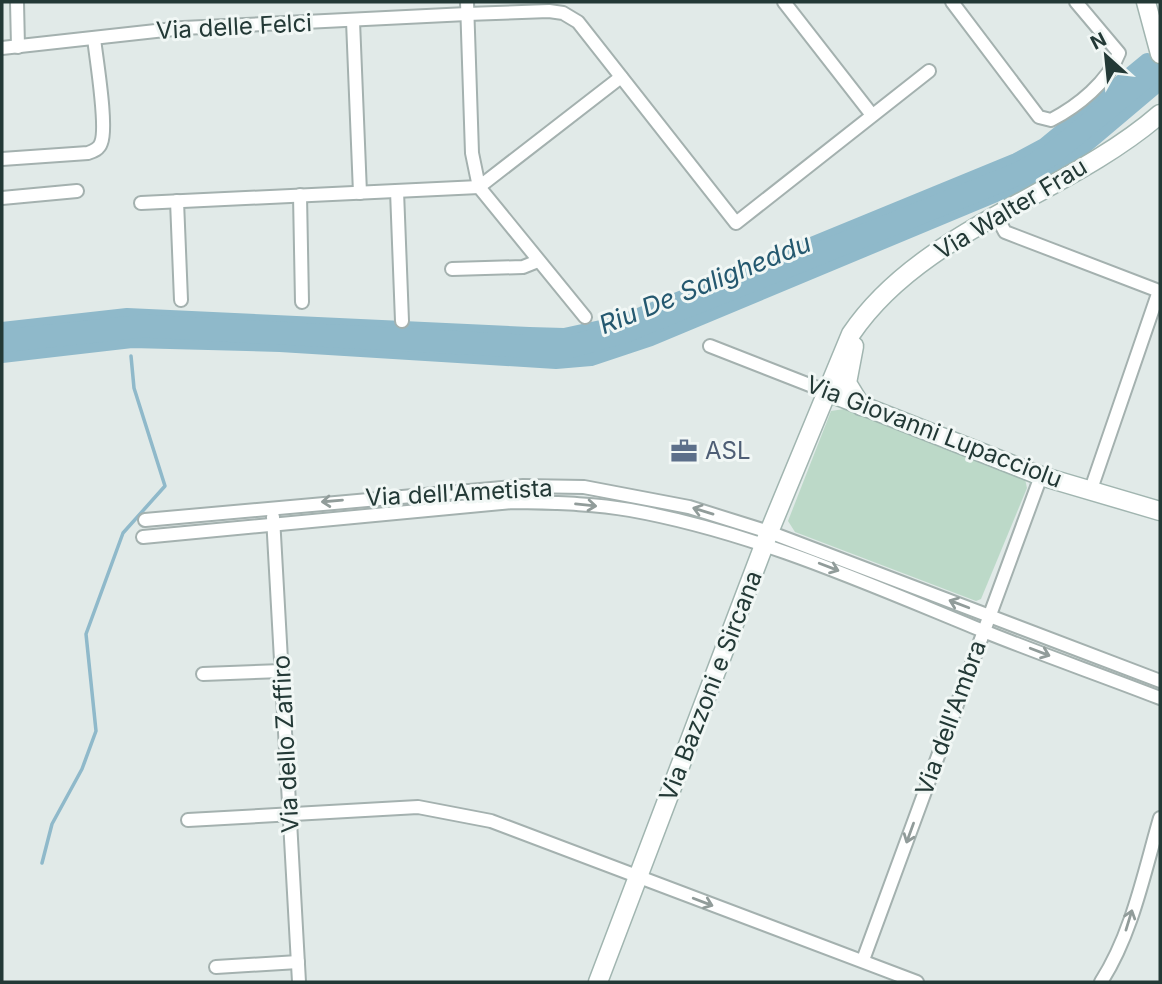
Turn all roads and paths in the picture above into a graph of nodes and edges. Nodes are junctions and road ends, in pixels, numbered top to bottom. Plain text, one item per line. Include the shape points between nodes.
1 (17, 2) edge
2 (784, 2) edge
3 (952, 2) edge
4 (1076, 2) edge
5 (1146, 2) edge
6 (467, 8) edge
7 (353, 21) junction
8 (94, 37) junction
9 (18, 47) junction
10 (2, 48) edge
11 (1159, 50) edge
12 (929, 71) dead end
13 (621, 77) junction
14 (1160, 114) edge
15 (872, 115) junction
16 (2, 159) edge
17 (479, 187) junction
18 (78, 191) dead end
19 (397, 191) junction
20 (360, 193) junction
21 (300, 195) junction
22 (2, 198) edge
23 (177, 201) junction
24 (141, 203) dead end
25 (997, 217) junction
26 (538, 261) junction
27 (452, 269) dead end
28 (1159, 291) edge
29 (181, 300) dead end
30 (302, 302) dead end
31 (867, 310) junction
32 (584, 317) dead end
33 (402, 321) dead end
34 (710, 346) dead end
35 (825, 391) junction
36 (861, 406) junction
37 (1041, 476) junction
38 (1090, 492) junction
39 (273, 506) junction
40 (1160, 511) edge
41 (145, 520) dead end
42 (274, 523) junction
43 (143, 537) dead end
44 (766, 539) junction
45 (990, 616) junction
46 (983, 631) junction
47 (282, 671) junction
48 (203, 674) dead end
49 (1160, 681) edge
50 (1160, 698) edge
51 (289, 814) junction
52 (1160, 818) edge
53 (188, 820) dead end
54 (639, 877) junction
55 (863, 960) junction
56 (298, 962) junction
57 (216, 967) dead end
58 (299, 982) edge
59 (598, 982) edge
60 (917, 982) edge
61 (1101, 982) edge

1 - 9 street
2 - 15 street
3 - 4 street via 1039,117 1051,120 1111,73 1119,53
5 - 11 street
6 - 7 street, Via delle Felci
6 - 13 street, Via delle Felci via 563,13 578,22
6 - 17 street via 472,153
7 - 8 street, Via delle Felci
7 - 20 street
8 - 9 street, Via delle Felci
8 - 16 street via 102,116 99,148 88,153
9 - 10 street, Via delle Felci
12 - 15 street
13 - 15 street, Via delle Felci via 736,223
13 - 17 street
14 - 25 street, Via Walter Frau
17 - 19 street
17 - 26 street
18 - 22 street
19 - 20 street
19 - 33 street
20 - 21 street
21 - 23 street
21 - 30 street
23 - 24 street
23 - 29 street
25 - 28 street via 1005,232
25 - 31 street, Via Walter Frau via 932,256
26 - 27 street via 523,267
26 - 32 street
28 - 38 street
31 - 35 street, Via Walter Frau
31 - 36 street, Via Walter Frau via 848,365 847,383
34 - 35 street, Via Giovanni Lupacciolu
35 - 36 street, Via Giovanni Lupacciolu
35 - 44 street, Via Bazzoni e Sircana
36 - 37 street, Via Giovanni Lupacciolu
37 - 38 street, Via Giovanni Lupacciolu
37 - 45 street, Via dell'Ambra
38 - 40 street, Via Giovanni Lupacciolu
39 - 41 street, Via dell'Ametista
39 - 42 street, Via dello Zaffiro
44 -> 39 street, Via dell'Ametista via 689,506 584,487 523,486
42 - 43 street, Via dell'Ametista
42 -> 44 street, Via dell'Ametista via 513,502 573,503
42 - 47 street, Via dello Zaffiro
45 -> 44 street
44 -> 46 street
44 - 54 street, Via Bazzoni e Sircana
45 - 46 street, Via dell'Ambra
45 - 49 street
46 -> 50 street
46 -> 55 street, Via dell'Ambra
47 - 48 street
47 - 51 street, Via dello Zaffiro
51 - 53 street
51 - 54 street via 418,807 454,812 491,821
51 - 56 street, Via dello Zaffiro
61 -> 52 street via 1126,931
54 -> 55 street via 782,938
54 - 59 street, Via Bazzoni e Sircana
55 - 60 street
56 - 57 street
56 - 58 street, Via dello Zaffiro

